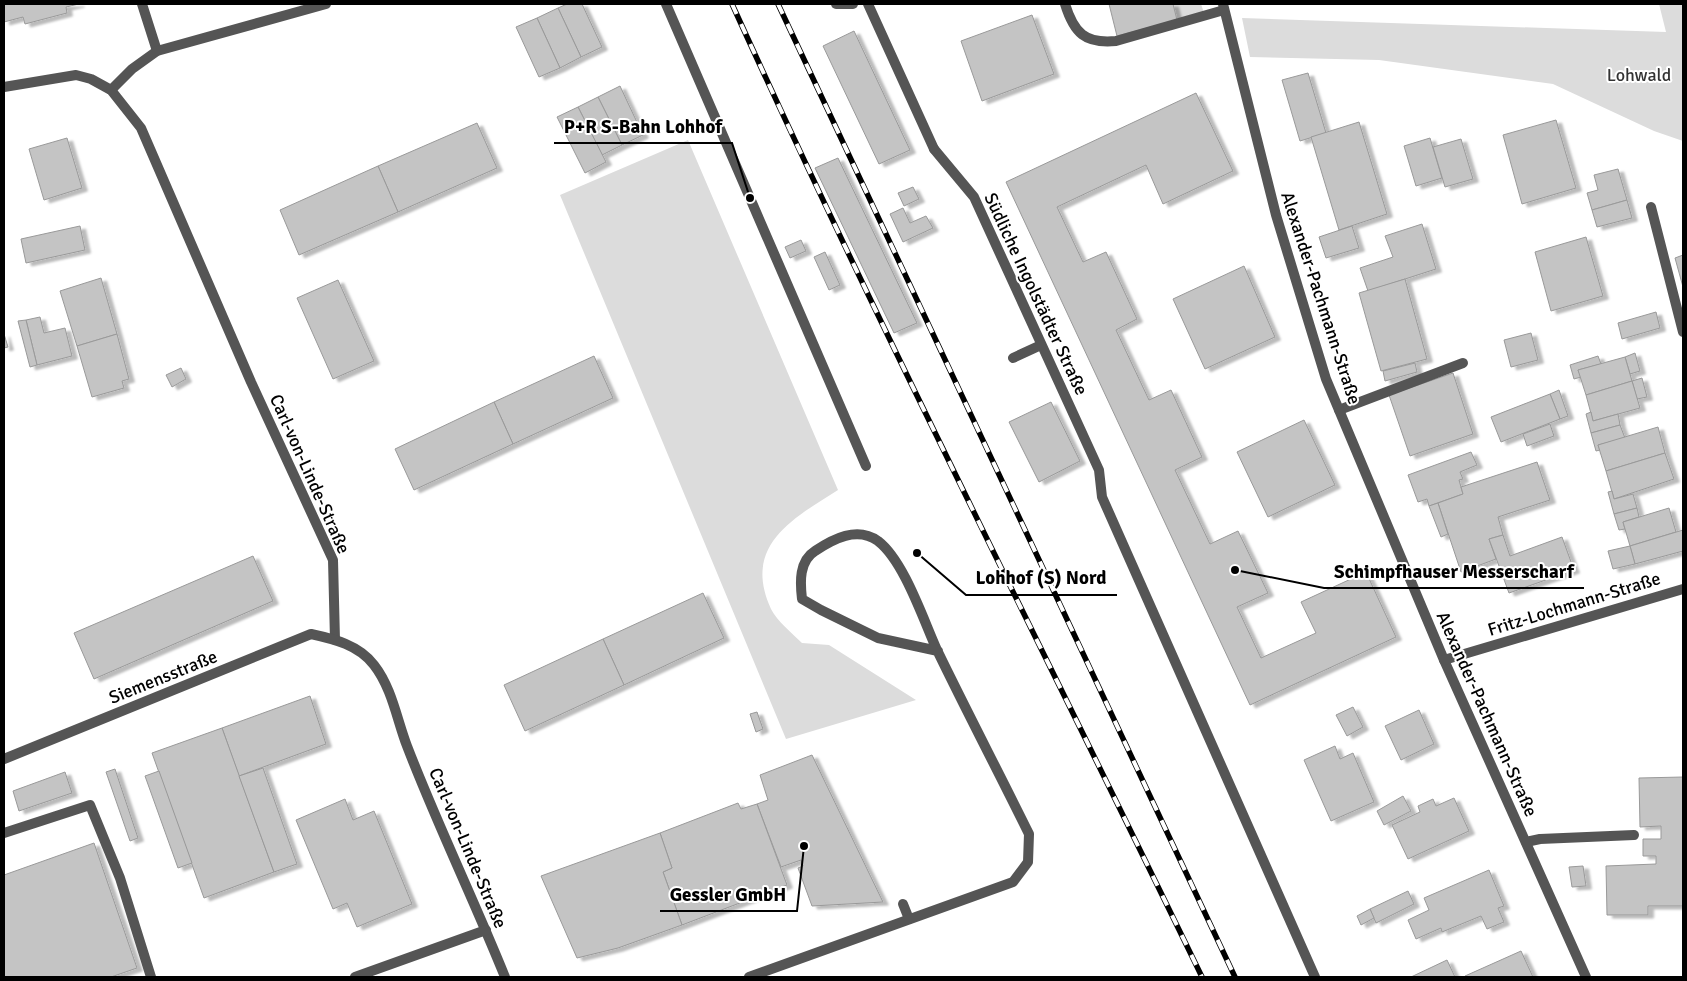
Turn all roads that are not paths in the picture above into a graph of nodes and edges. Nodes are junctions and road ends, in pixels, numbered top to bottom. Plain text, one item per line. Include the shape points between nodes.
1 (142, 4) edge
2 (326, 4) edge
3 (666, 4) edge
4 (836, 4) edge
5 (854, 4) edge
6 (868, 4) edge
7 (1065, 4) edge
8 (1223, 7) edge
9 (157, 51) junction
10 (4, 88) edge
11 (111, 90) junction
12 (1651, 207) dead end
13 (1683, 332) edge
14 (1042, 345) junction
15 (1013, 358) dead end
16 (1463, 363) dead end
17 (1339, 410) junction
18 (866, 466) dead end
19 (1683, 589) edge
20 (335, 640) junction
21 (938, 651) junction
22 (1444, 660) junction
23 (4, 759) edge
24 (4, 833) edge
25 (1634, 836) dead end
26 (1526, 842) junction
27 (902, 904) dead end
28 (909, 919) junction
29 (486, 930) junction
30 (151, 977) edge
31 (355, 977) edge
32 (505, 977) edge
33 (749, 977) edge
34 (1315, 977) edge
35 (1586, 977) edge

1 - 9 street
2 - 9 street
3 - 18 street
4 - 5 street
6 - 14 street, Südliche Ingolstädter Straße via 934,149 974,197
7 - 8 street via 1076,30 1086,38 1100,42 1116,41
8 - 17 street, Alexander-Pachmann-Straße via 1276,215 1326,379
9 - 11 street
10 - 11 street via 76,75
11 - 20 street, Carl-von-Linde-Straße via 141,128 251,382 333,560
12 - 13 street
14 - 15 street
14 - 34 street, Südliche Ingolstädter Straße via 1098,470 1102,497
16 - 17 street
17 - 22 street, Alexander-Pachmann-Straße
19 - 22 street, Fritz-Lochmann-Straße
20 - 23 street, Siemensstraße via 311,634
20 - 29 street, Carl-von-Linde-Straße via 357,650 374,664 384,682 407,746
21 - 21 street via 896,561 877,541 857,533 831,540 809,554 800,577 802,599 878,638
21 - 28 street via 1029,834 1028,862 1013,882
22 - 26 street, Alexander-Pachmann-Straße
24 - 30 street via 90,805 120,878
25 - 26 street via 1540,838
26 - 35 street, Alexander-Pachmann-Straße
27 - 28 street
28 - 33 street
29 - 31 street
29 - 32 street, Carl-von-Linde-Straße

